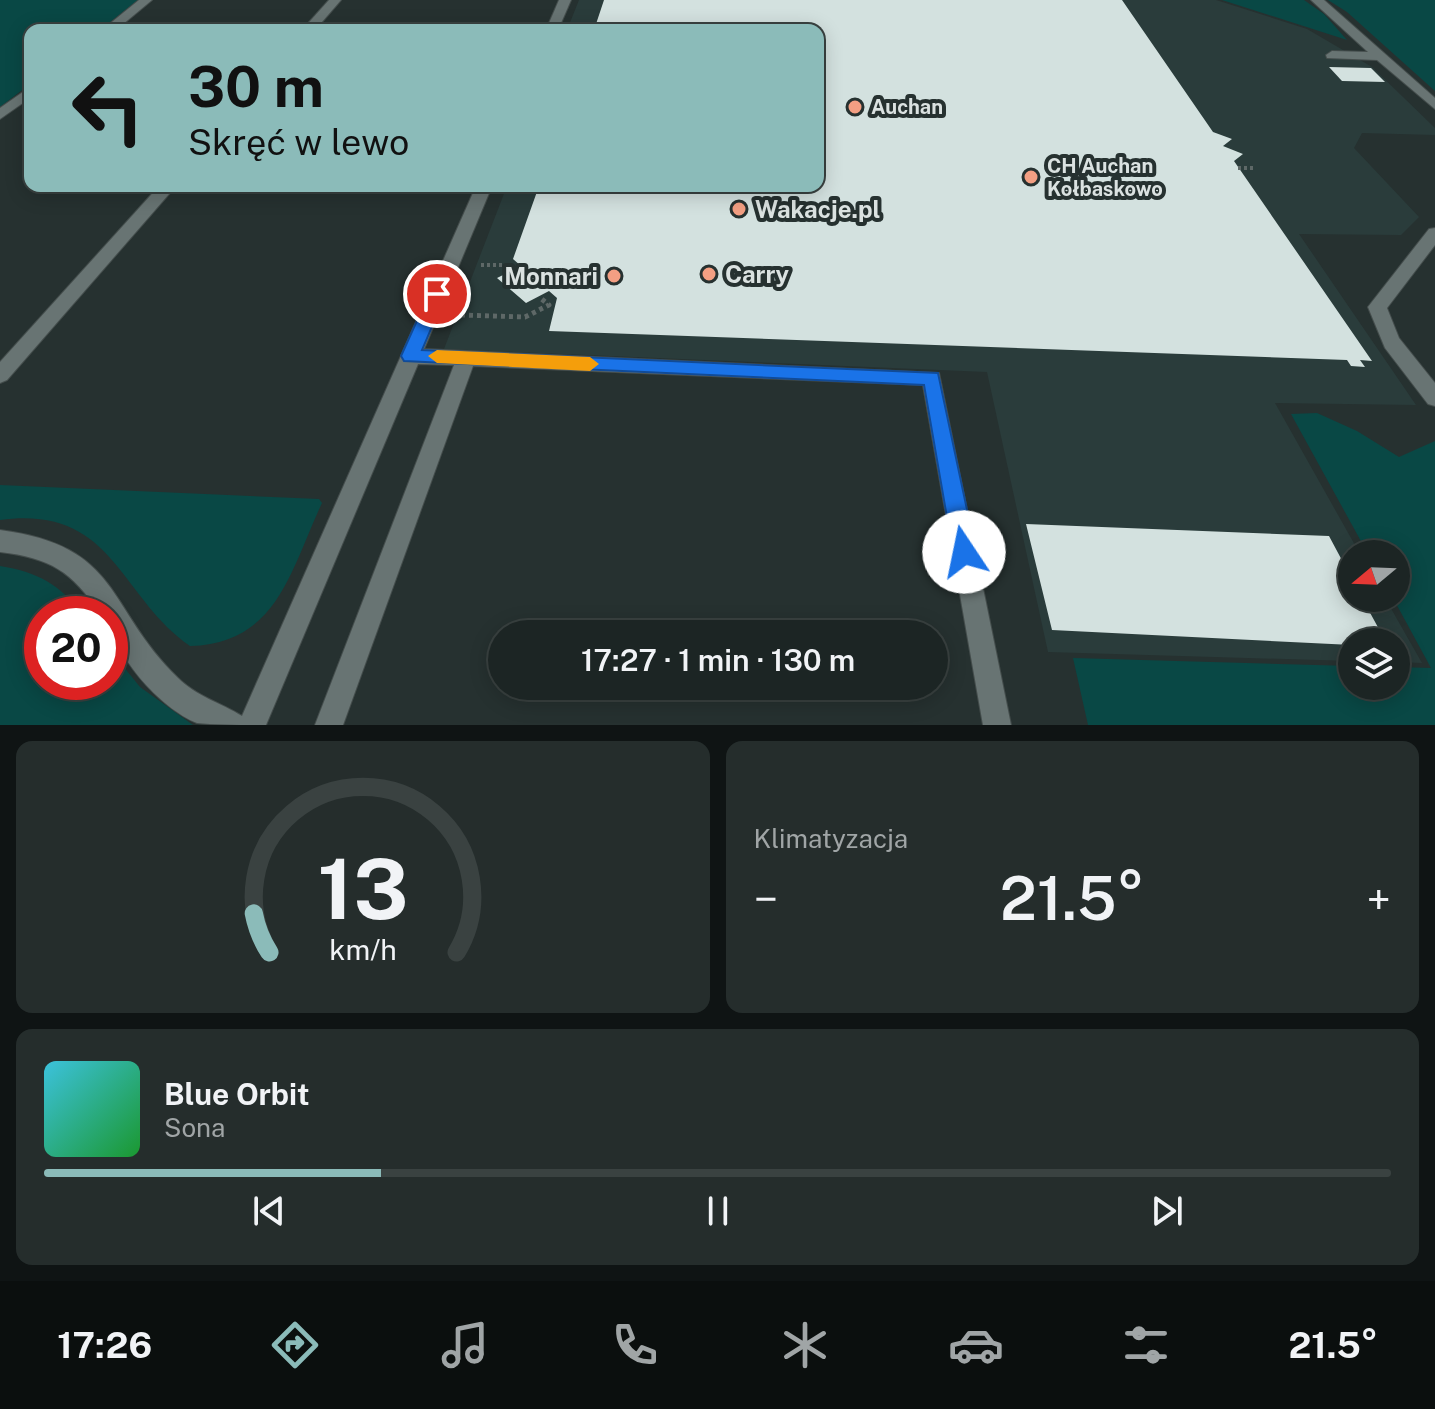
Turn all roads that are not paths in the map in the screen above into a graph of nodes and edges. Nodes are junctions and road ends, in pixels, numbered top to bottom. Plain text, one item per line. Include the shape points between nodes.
1 (146, 0) edge
2 (335, 0) edge
3 (565, 0) edge
4 (1317, 0) edge
5 (116, 24) edge
6 (313, 24) edge
7 (555, 24) edge
8 (1332, 55) dead end
9 (1380, 56) junction
10 (24, 96) edge
11 (1435, 105) edge
12 (0, 115) edge
13 (163, 192) edge
14 (481, 192) edge
15 (1435, 233) edge
16 (410, 356) junction
17 (466, 359) junction
18 (0, 375) edge
19 (1435, 398) edge
20 (0, 541) edge
21 (231, 725) edge
22 (252, 725) edge
23 (329, 725) edge
24 (997, 725) edge

1 - 5 lane
2 - 6 lane
3 - 7 lane
4 - 9 lane
8 - 9 lane
9 - 11 lane
10 - 12 lane
13 - 18 lane
14 - 16 lane
15 - 19 lane via 1377,307 1379,320
16 - 17 lane
16 - 22 lane
17 - 23 lane
17 - 24 lane via 932,378
20 - 21 lane via 52,548 83,568 168,688

